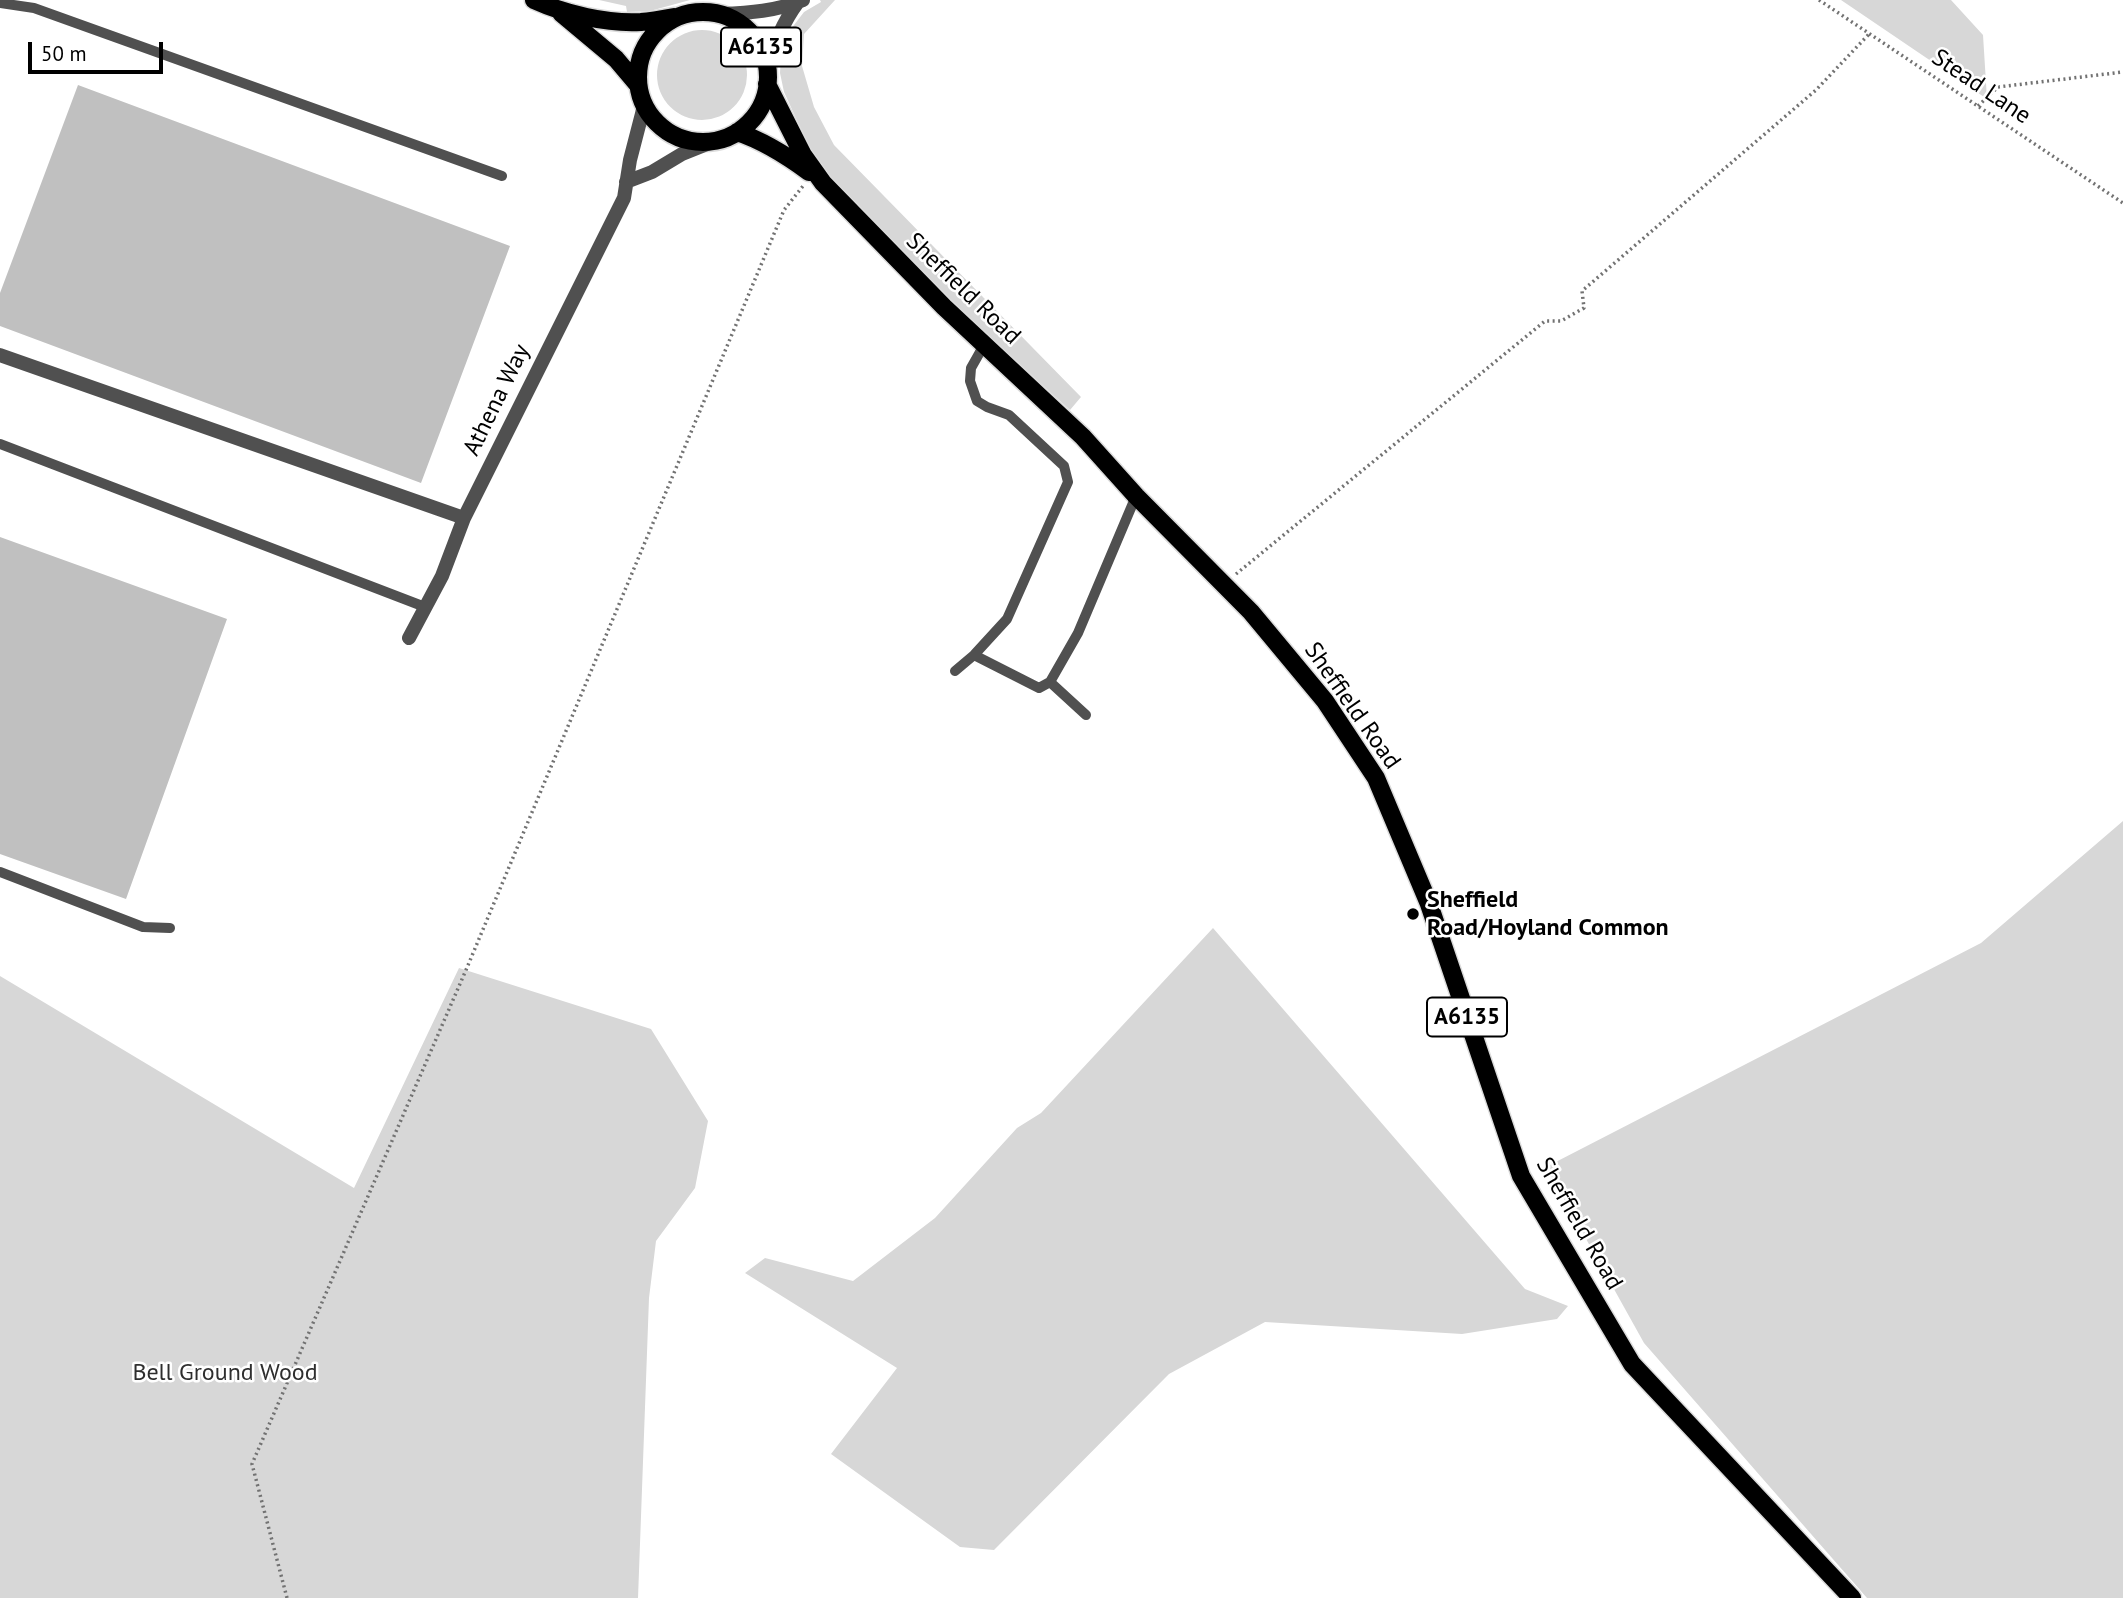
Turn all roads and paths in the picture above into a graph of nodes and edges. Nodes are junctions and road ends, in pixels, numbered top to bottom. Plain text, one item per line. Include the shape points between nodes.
1 (534, 0) edge
2 (1819, 0) edge
3 (800, 1) edge
4 (0, 3) edge
5 (559, 11) junction
6 (721, 14) junction
7 (679, 16) junction
8 (1870, 33) junction
9 (2123, 72) edge
10 (767, 75) junction
11 (638, 85) junction
12 (644, 106) junction
13 (1978, 106) junction
14 (737, 132) junction
15 (717, 140) junction
16 (502, 176) dead end
17 (817, 179) junction
18 (626, 182) junction
19 (2123, 203) edge
20 (984, 345) junction
21 (0, 355) edge
22 (0, 444) edge
23 (1136, 496) junction
24 (464, 518) junction
25 (1224, 584) junction
26 (425, 607) junction
27 (409, 638) dead end
28 (974, 655) junction
29 (956, 671) dead end
30 (1050, 681) junction
31 (1086, 715) dead end
32 (0, 872) edge
33 (170, 928) dead end
34 (287, 1598) edge
35 (1852, 1598) edge

1 - 5 main road, A6135
2 - 8 path, Stead Lane
3 - 6 street via 751,13
3 - 10 street via 780,31
4 - 16 lane via 34,8
5 - 7 main road, A6135 via 621,22
5 - 11 main road, A6135 via 616,59
6 - 7 main road, A6135
6 - 10 main road, A6135 via 752,34 762,49
7 - 11 main road, A6135 via 660,27 646,44 638,64
8 - 13 path, Stead Lane
8 - 25 path via 1816,90 1582,291 1584,308 1561,321 1545,321
9 - 13 path via 1998,88
10 - 14 main road, A6135 via 763,102
10 - 17 main road, Sheffield Road / A6135
11 - 12 main road, A6135
12 - 15 main road, A6135 via 657,124 675,136 696,142
12 - 18 street, Athena Way
13 - 19 path, Stead Lane
14 - 15 main road, A6135
14 - 17 main road, Sheffield Road / A6135 via 786,156
15 - 18 street
17 - 20 main road, Sheffield Road / A6135
17 - 34 path via 784,210 466,970 252,1464
18 - 24 street, Athena Way via 624,198
20 - 23 main road, Sheffield Road / A6135 via 1083,437
20 - 28 lane via 971,368 977,401 1009,415 1064,466 1068,482 1007,618
21 - 24 street
22 - 26 lane
23 - 25 main road, Sheffield Road / A6135
23 - 30 lane via 1078,633
24 - 26 street, Athena Way
25 - 35 main road, Sheffield Road / A6135 via 1325,701 1376,778 1429,904 1521,1176 1632,1364
26 - 27 street, Athena Way
28 - 29 lane
28 - 30 lane via 1039,688
30 - 31 lane
32 - 33 lane via 144,927

